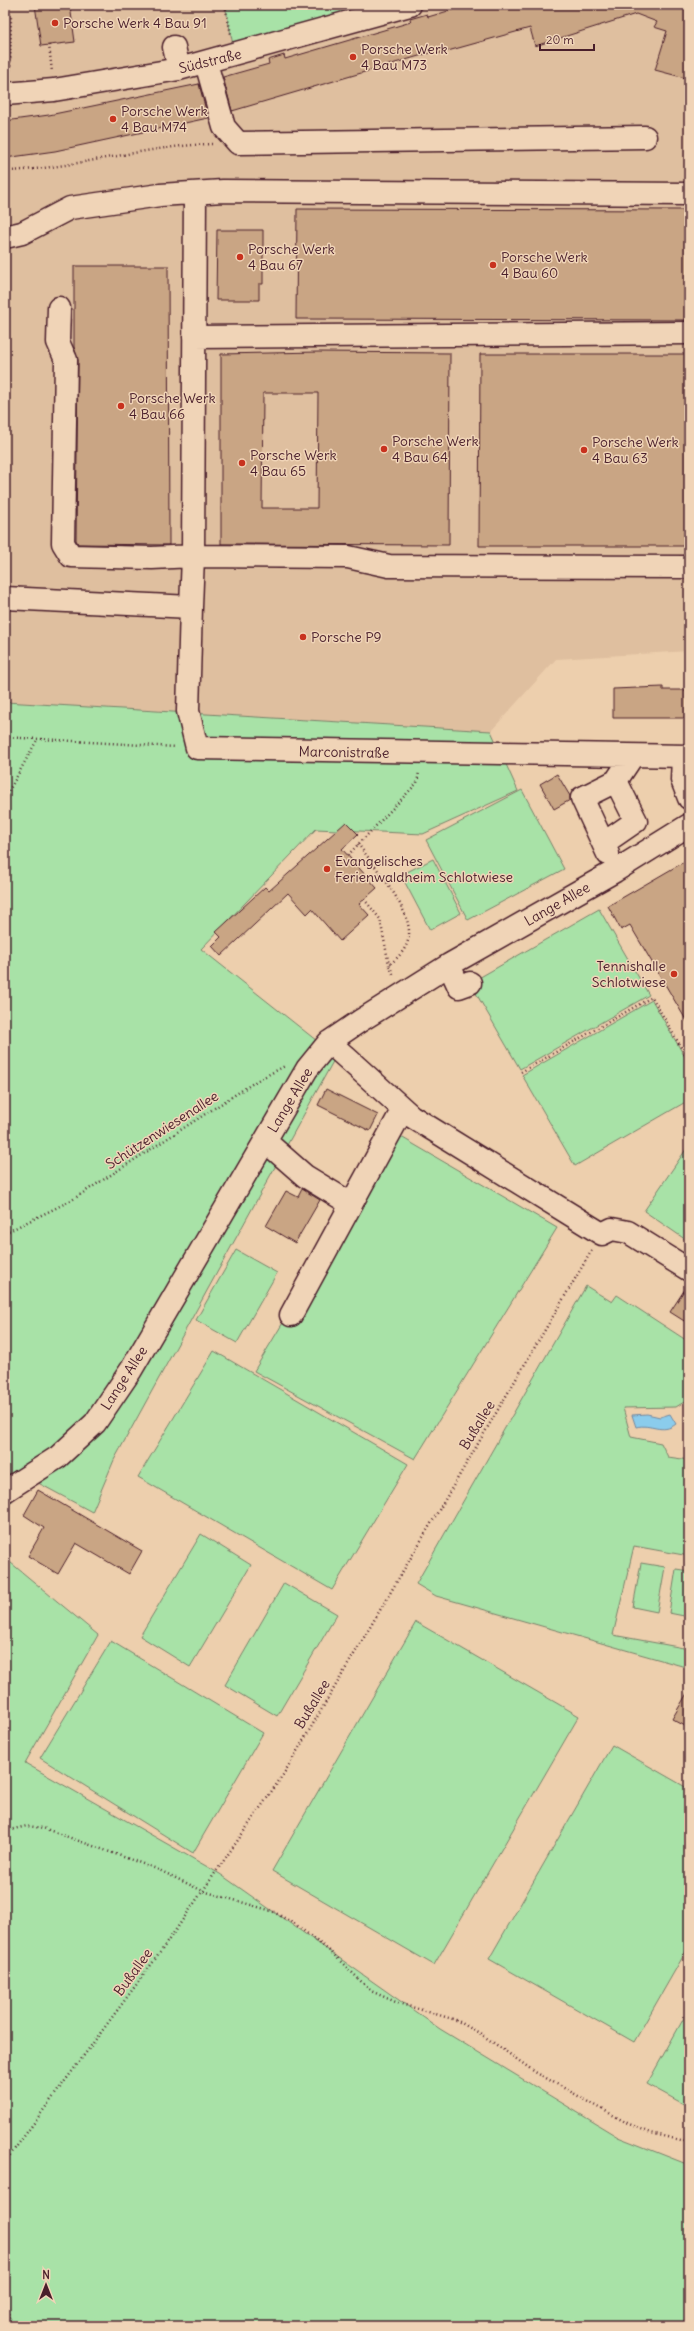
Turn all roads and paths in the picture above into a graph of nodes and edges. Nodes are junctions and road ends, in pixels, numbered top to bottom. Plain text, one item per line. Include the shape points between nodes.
1 (225, 5) edge
2 (410, 5) edge
3 (5, 8) edge
4 (49, 45) dead end
5 (174, 47) dead end
6 (235, 55) junction
7 (206, 63) junction
8 (179, 69) junction
9 (54, 90) junction
10 (7, 94) edge
11 (644, 137) dead end
12 (238, 142) junction
13 (5, 171) edge
14 (195, 193) junction
15 (689, 194) edge
16 (5, 237) edge
17 (58, 308) dead end
18 (689, 333) edge
19 (194, 337) junction
20 (193, 556) junction
21 (689, 568) edge
22 (5, 598) edge
23 (192, 607) junction
24 (5, 738) edge
25 (38, 740) junction
26 (197, 748) junction
27 (421, 753) junction
28 (686, 756) edge
29 (632, 757) junction
30 (616, 781) junction
31 (5, 798) edge
32 (689, 798) edge
33 (689, 825) edge
34 (358, 844) junction
35 (348, 855) dead end
36 (364, 899) dead end
37 (449, 965) junction
38 (389, 966) junction
39 (470, 983) dead end
40 (402, 995) junction
41 (329, 1042) junction
42 (689, 1061) edge
43 (292, 1062) dead end
44 (521, 1072) dead end
45 (403, 1109) junction
46 (265, 1141) junction
47 (351, 1204) junction
48 (5, 1234) edge
49 (602, 1234) junction
50 (689, 1270) edge
51 (291, 1315) dead end
52 (5, 1491) edge
53 (5, 1831) edge
54 (203, 1891) junction
55 (689, 2142) edge
56 (5, 2162) edge
57 (5, 2294) edge
58 (12, 2326) edge

1 - 6 path
2 - 6 street, Südstraße
3 - 10 path via 11,17
4 - 9 path
5 - 8 street
6 - 7 street, Südstraße
7 - 8 street, Südstraße
7 - 12 street via 224,127
8 - 9 street, Südstraße
9 - 10 street, Südstraße
11 - 12 street
12 - 13 path via 175,145 42,170
14 - 15 street
14 - 16 street via 160,195 70,208 22,233
14 - 19 street
17 - 20 street via 58,342 66,360 63,543 71,556
18 - 19 street
19 - 20 street
20 - 21 street via 348,557 389,566
20 - 23 street
22 - 23 street
23 - 26 street via 188,711
24 - 25 path
25 - 26 path
25 - 31 path
26 - 27 street, Marconistraße
27 - 29 street, Marconistraße
27 - 34 path via 418,783
28 - 29 street, Marconistraße
28 - 32 street, Marconistraße via 682,780
29 - 30 street
30 - 30 street via 636,821 606,849 582,798
33 - 37 street, Lange Allee via 615,871
34 - 35 path
34 - 38 path via 402,904 409,935 402,954
36 - 38 path via 380,919
37 - 39 street via 459,987
37 - 40 street, Lange Allee
38 - 40 path
40 - 41 street, Lange Allee
41 - 45 street
41 - 46 street, Lange Allee via 307,1069
42 - 44 path via 652,997
43 - 48 path, Schützenwiesenallee via 258,1080 72,1200
45 - 47 street
45 - 49 street via 418,1121
46 - 47 street via 305,1176
46 - 52 street, Lange Allee via 131,1370 95,1423 58,1457
47 - 51 street
49 - 50 street via 612,1229 628,1232
49 - 54 path, Bußallee via 283,1775
53 - 54 path via 27,1826 43,1828 157,1869
54 - 55 path via 272,1911 295,1924 331,1952 371,1991 398,2003 456,2020 481,2034 535,2072 629,2124 652,2133
54 - 56 path, Bußallee
57 - 58 path

